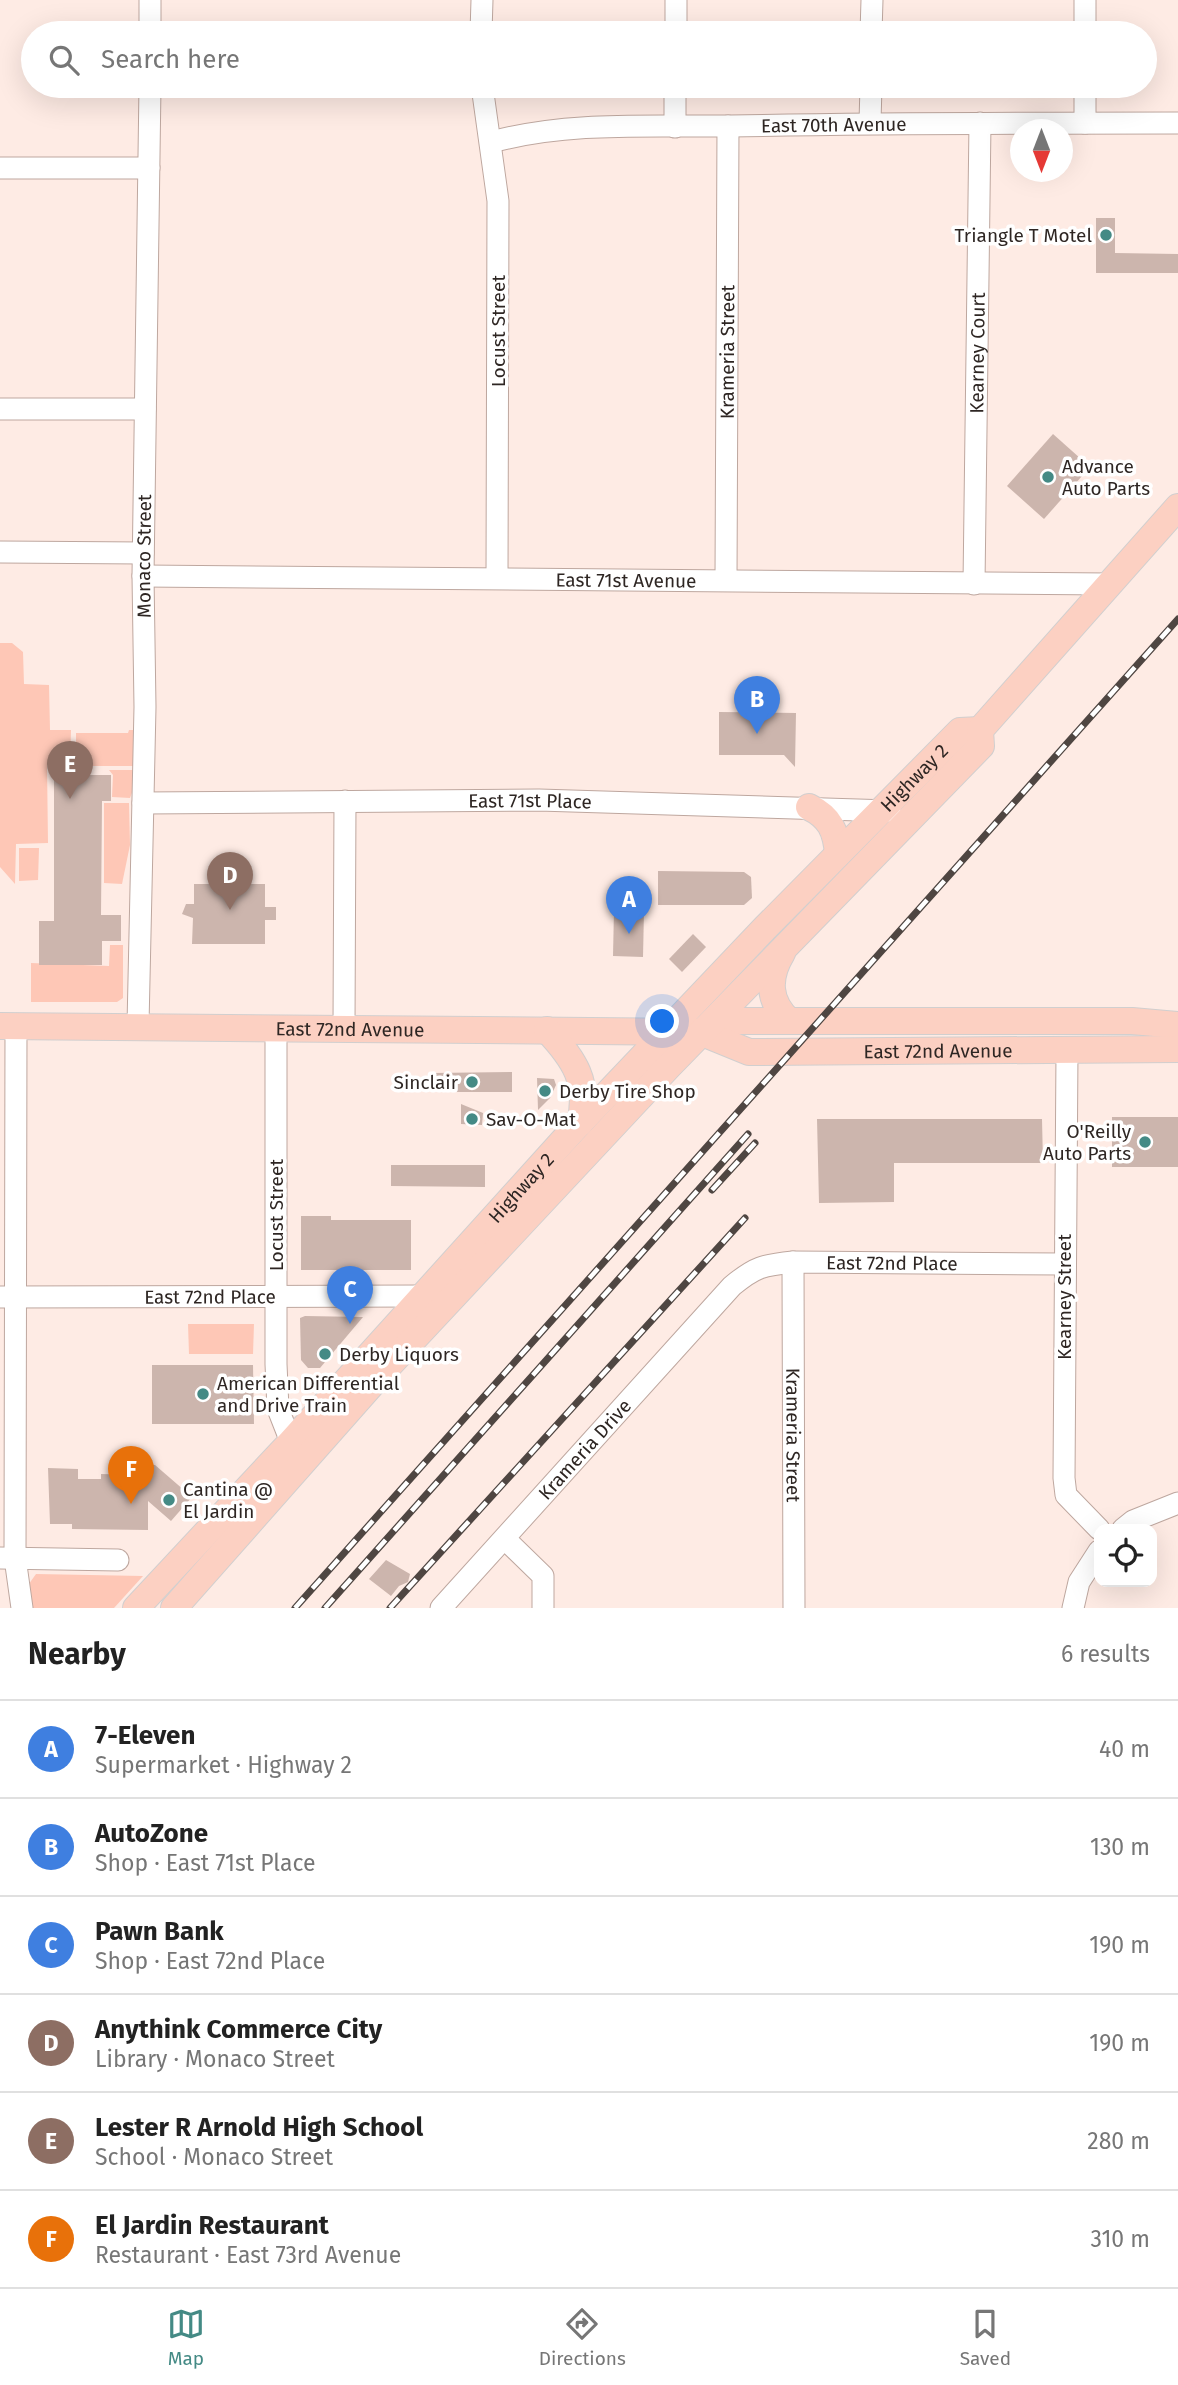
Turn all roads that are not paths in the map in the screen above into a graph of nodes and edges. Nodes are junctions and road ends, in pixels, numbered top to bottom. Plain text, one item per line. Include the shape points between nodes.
1 (150, 0) edge
2 (482, 0) edge
3 (676, 0) edge
4 (872, 0) edge
5 (1085, 0) edge
6 (150, 21) edge
7 (481, 21) edge
8 (676, 21) edge
9 (871, 21) edge
10 (1085, 21) edge
11 (150, 98) edge
12 (484, 98) edge
13 (675, 98) edge
14 (871, 98) edge
15 (1085, 98) edge
16 (870, 122) junction
17 (980, 123) junction
18 (1085, 123) junction
19 (1178, 123) edge
20 (728, 126) junction
21 (675, 127) junction
22 (492, 142) junction
23 (0, 168) edge
24 (149, 168) junction
25 (0, 409) edge
26 (145, 409) junction
27 (1178, 507) edge
28 (0, 552) edge
29 (143, 553) junction
30 (143, 576) junction
31 (497, 578) junction
32 (726, 580) junction
33 (974, 584) junction
34 (1109, 584) junction
35 (980, 730) junction
36 (345, 801) junction
37 (143, 803) junction
38 (808, 807) junction
39 (881, 810) junction
40 (916, 813) junction
41 (838, 854) junction
42 (789, 941) junction
43 (789, 1021) junction
44 (1178, 1025) edge
45 (8, 1026) edge
46 (138, 1026) junction
47 (276, 1027) junction
48 (344, 1027) junction
49 (547, 1030) junction
50 (668, 1032) junction
51 (700, 1032) junction
52 (1178, 1049) edge
53 (1067, 1052) junction
54 (580, 1123) junction
55 (793, 1262) junction
56 (1064, 1264) junction
57 (728, 1290) joint
58 (276, 1294) junction
59 (421, 1296) junction
60 (8, 1297) edge
61 (291, 1442) junction
62 (1178, 1503) edge
63 (1094, 1524) edge
64 (1129, 1524) edge
65 (506, 1539) junction
66 (7, 1558) edge
67 (1094, 1559) edge
68 (118, 1560) dead end
69 (22, 1608) edge
70 (136, 1608) edge
71 (174, 1608) edge
72 (440, 1608) edge
73 (543, 1608) edge
74 (794, 1608) edge
75 (1073, 1608) edge

1 - 6 street
2 - 7 street
3 - 8 street
4 - 9 street
5 - 10 street
11 - 24 street, Monaco Street
12 - 22 street, Locust Street
13 - 21 street
14 - 16 street
15 - 18 street
16 - 17 street, East 70th Avenue
16 - 20 street, East 70th Avenue
17 - 18 street, East 70th Avenue
17 - 33 street, Kearney Court
18 - 19 street, East 70th Avenue
20 - 21 street, East 70th Avenue
20 - 32 street, Krameria Street
21 - 22 street, East 70th Avenue via 544,132
22 - 31 street, Locust Street via 498,201
23 - 24 street
24 - 26 street, Monaco Street
25 - 26 street
26 - 29 street, Monaco Street
27 - 34 main road, Highway 2
28 - 29 street
29 - 30 street, Monaco Street
30 - 31 street, East 71st Avenue
30 - 37 street, Monaco Street
31 - 32 street, East 71st Avenue
32 - 33 street, East 71st Avenue
33 - 34 street, East 71st Avenue
34 - 35 main road, Highway 2
35 - 39 main road, Highway 2 via 960,731
35 - 40 main road, Highway 2 via 981,746
36 - 37 street, East 71st Place
36 - 38 street, East 71st Place via 539,800
36 - 48 street
37 - 46 street, Monaco Street
38 - 39 street, East 71st Place
38 - 41 main road via 824,814
39 - 40 street, East 71st Place
39 - 41 main road, Highway 2
40 - 42 main road, Highway 2
41 - 50 main road, Highway 2
42 - 43 main road via 775,964 772,984 775,1003
42 - 51 main road, Highway 2
43 - 44 main road, East 72nd Avenue via 1132,1021
43 - 51 main road, East 72nd Avenue via 738,1021
45 - 46 main road, East 72nd Avenue
45 - 60 street
46 - 47 main road, East 72nd Avenue
47 - 48 main road, East 72nd Avenue
47 - 58 street, Locust Street
48 - 49 main road, East 72nd Avenue
49 - 50 main road, East 72nd Avenue
49 - 54 main road via 579,1071 584,1102
50 - 51 main road, East 72nd Avenue
50 - 54 main road, Highway 2
51 - 53 main road, East 72nd Avenue via 749,1052
51 - 71 main road, Highway 2 via 380,1375
52 - 53 main road, East 72nd Avenue
53 - 56 street, Kearney Street
54 - 59 main road, Highway 2
55 - 56 street, East 72nd Place
55 - 57 street, East 72nd Place via 759,1266
55 - 74 street, Krameria Street
56 - 63 street, Kearney Street via 1063,1478 1066,1495
57 - 65 street, Krameria Drive
58 - 59 street, East 72nd Place
58 - 60 street, East 72nd Place
58 - 61 street, Locust Street via 278,1409
59 - 61 main road, Highway 2
60 - 66 street
61 - 70 main road, Highway 2
62 - 64 street
65 - 72 street, Krameria Drive
65 - 73 street via 543,1576
66 - 68 street
66 - 69 street
67 - 75 street via 1079,1582

